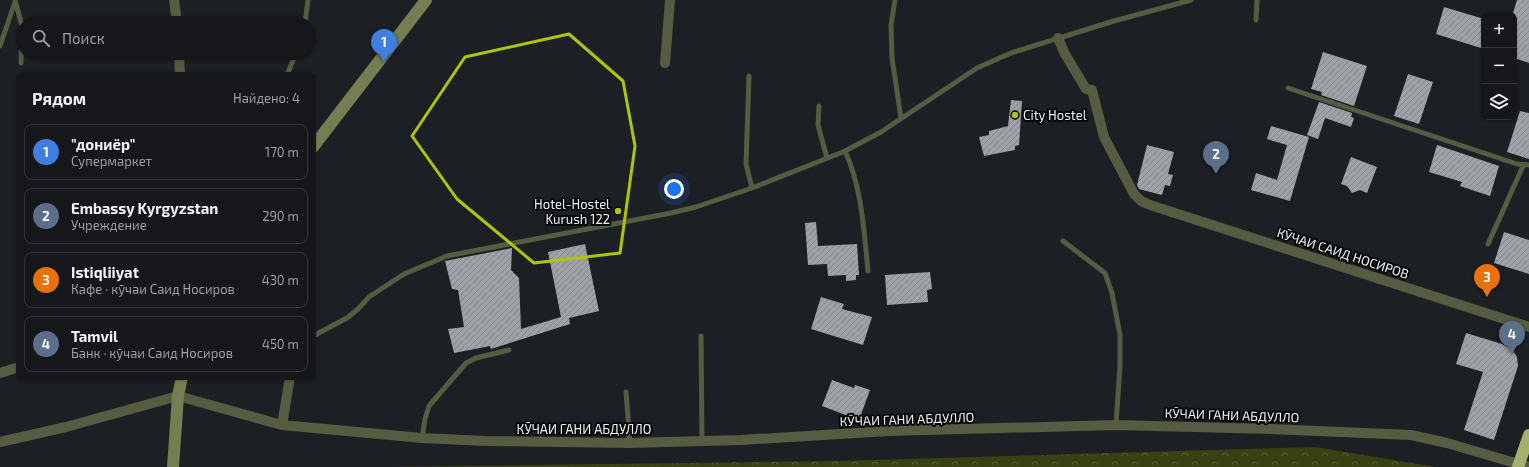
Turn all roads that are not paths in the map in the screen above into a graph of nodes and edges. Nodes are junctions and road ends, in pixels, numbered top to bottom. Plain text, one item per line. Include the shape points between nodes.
1 (15, 0) edge
2 (174, 0) edge
3 (308, 0) edge
4 (426, 0) edge
5 (670, 0) edge
6 (895, 0) edge
7 (1191, 0) edge
8 (1257, 0) edge
9 (1182, 2) edge
10 (19, 16) edge
11 (176, 16) edge
12 (306, 16) edge
13 (1256, 20) dead end
14 (1058, 38) junction
15 (0, 46) edge
16 (21, 60) edge
17 (179, 60) edge
18 (293, 60) edge
19 (21, 63) dead end
20 (665, 63) dead end
21 (180, 72) edge
22 (288, 72) edge
23 (749, 76) dead end
24 (1288, 88) dead end
25 (818, 106) dead end
26 (902, 118) junction
27 (316, 143) edge
28 (845, 151) junction
29 (827, 158) junction
30 (1529, 165) edge
31 (1523, 166) junction
32 (752, 188) junction
33 (1063, 241) dead end
34 (1488, 244) dead end
35 (868, 271) dead end
36 (1529, 327) edge
37 (316, 334) edge
38 (701, 336) dead end
39 (509, 350) dead end
40 (16, 368) edge
41 (0, 373) edge
42 (181, 380) edge
43 (290, 380) edge
44 (626, 392) dead end
45 (178, 396) junction
46 (282, 425) junction
47 (1116, 425) junction
48 (1529, 435) edge
49 (422, 438) junction
50 (702, 441) junction
51 (0, 442) edge
52 (630, 443) junction
53 (1522, 466) edge
54 (173, 467) edge

1 - 10 lane
1 - 15 lane
2 - 11 street
3 - 12 lane
4 - 27 main road
5 - 20 street
6 - 26 lane via 891,25 892,58
7 - 9 lane
8 - 13 lane
9 - 14 lane
14 - 26 lane via 1010,53 977,68
14 - 36 street, КӮЧАИ САИД НОСИРОВ via 1086,89 1092,90 1104,137 1134,194 1141,201
16 - 19 lane
17 - 21 street
18 - 22 lane
23 - 32 lane via 746,164
24 - 31 lane
25 - 29 lane via 818,125
26 - 28 lane
28 - 29 lane
28 - 35 lane via 852,167 858,196
29 - 32 lane
30 - 31 lane
31 - 34 lane
32 - 37 lane via 671,213 447,256 404,274 369,297 347,318
33 - 47 lane via 1105,273 1112,293 1120,335
38 - 50 lane
39 - 49 lane via 466,363 429,406
40 - 41 street
42 - 45 main road
43 - 46 street
44 - 52 lane
45 - 46 street, КӮЧАИ ГАНИ АБДУЛЛО
45 - 51 street
45 - 54 main road
46 - 49 street, КӮЧАИ ГАНИ АБДУЛЛО
47 - 50 street, КӮЧАИ ГАНИ АБДУЛЛО via 889,431
47 - 53 street, КӮЧАИ ГАНИ АБДУЛЛО via 1411,435
48 - 53 highway
49 - 52 street, КӮЧАИ ГАНИ АБДУЛЛО
50 - 52 street, КӮЧАИ ГАНИ АБДУЛЛО

